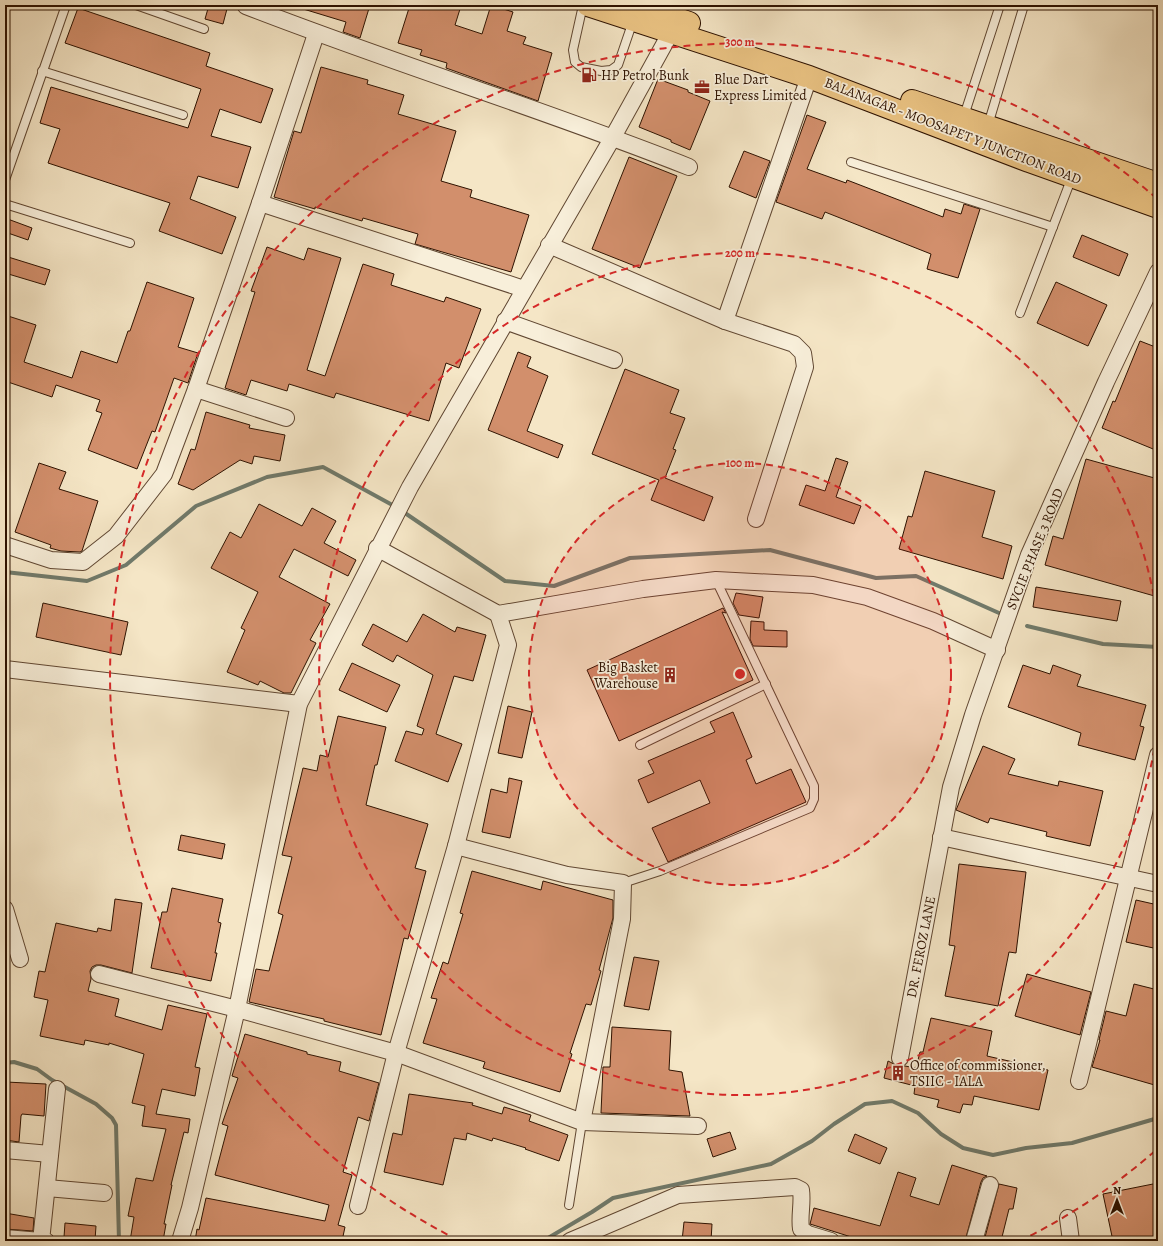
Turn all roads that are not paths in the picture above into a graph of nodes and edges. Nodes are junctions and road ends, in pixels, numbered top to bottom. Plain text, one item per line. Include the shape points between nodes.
1 (66, 5) edge
2 (136, 5) edge
3 (246, 5) edge
4 (583, 5) edge
5 (588, 5) edge
6 (1000, 5) edge
7 (1024, 5) edge
8 (635, 13) edge
9 (204, 29) dead end
10 (671, 32) junction
11 (316, 34) junction
12 (42, 71) junction
13 (809, 77) junction
14 (182, 115) dead end
15 (963, 119) junction
16 (987, 127) junction
17 (613, 137) junction
18 (851, 162) dead end
19 (689, 167) dead end
20 (1072, 176) junction
21 (5, 180) edge
22 (1158, 184) edge
23 (260, 203) junction
24 (5, 204) edge
25 (1158, 207) edge
26 (1053, 227) junction
27 (130, 243) dead end
28 (549, 245) junction
29 (1158, 272) edge
30 (524, 289) junction
31 (1020, 313) dead end
32 (725, 320) junction
33 (505, 321) junction
34 (614, 360) dead end
35 (196, 389) junction
36 (286, 418) dead end
37 (756, 519) dead end
38 (5, 545) edge
39 (377, 548) junction
40 (716, 580) junction
41 (498, 614) junction
42 (997, 650) junction
43 (5, 670) edge
44 (766, 684) junction
45 (299, 704) junction
46 (640, 745) dead end
47 (1158, 755) edge
48 (941, 837) junction
49 (456, 846) junction
50 (1128, 877) junction
51 (623, 883) junction
52 (1158, 884) edge
53 (5, 909) edge
54 (20, 959) dead end
55 (99, 974) dead end
56 (237, 1009) junction
57 (396, 1053) junction
58 (900, 1058) dead end
59 (1079, 1081) dead end
60 (57, 1089) dead end
61 (582, 1122) junction
62 (698, 1126) dead end
63 (5, 1150) edge
64 (50, 1154) junction
65 (990, 1185) dead end
66 (47, 1188) junction
67 (104, 1193) dead end
68 (569, 1205) dead end
69 (358, 1206) dead end
70 (1068, 1218) dead end
71 (5, 1238) edge
72 (41, 1240) edge
73 (46, 1241) edge
74 (180, 1241) edge
75 (570, 1241) edge
76 (831, 1241) edge
77 (974, 1241) edge
78 (1071, 1241) edge

1 - 12 lane
2 - 9 lane
3 - 11 street
4 - 8 lane via 573,50 575,62 581,67 601,71 611,70 618,64
5 - 8 main road, BALANAGAR - MOOSAPET Y JUNCTION ROAD
6 - 15 lane
7 - 16 lane
8 - 10 main road, BALANAGAR - MOOSAPET Y JUNCTION ROAD
8 - 15 main road
10 - 13 main road, BALANAGAR - MOOSAPET Y JUNCTION ROAD
10 - 17 street
11 - 17 street
11 - 23 street
12 - 14 lane
12 - 21 lane
13 - 20 main road, BALANAGAR - MOOSAPET Y JUNCTION ROAD
13 - 32 street
15 - 16 main road
16 - 22 main road
17 - 19 street
17 - 28 street
18 - 26 lane
20 - 25 main road, BALANAGAR - MOOSAPET Y JUNCTION ROAD
20 - 26 lane
23 - 30 street
23 - 35 street
24 - 27 lane
26 - 31 lane
28 - 30 street
28 - 32 street
29 - 42 street, SVCIE PHASE 3 ROAD via 1030,555
30 - 33 street
32 - 37 street via 794,344 804,353 806,367
33 - 34 street
33 - 39 street
35 - 36 street
35 - 38 street via 164,474 116,536 83,562 51,560
39 - 41 street
39 - 45 street
40 - 41 street via 643,589
40 - 42 street via 813,585 867,597 933,621
40 - 44 lane
41 - 49 street via 508,645
42 - 48 street, SVCIE PHASE 3 ROAD via 951,787
43 - 45 street
44 - 46 lane
44 - 51 lane via 814,786 814,799 810,808 660,871
45 - 56 street
47 - 50 street
48 - 50 street
48 - 58 street, DR. FEROZ LANE
49 - 51 street via 566,875
49 - 57 street
50 - 52 street
50 - 59 street
51 - 61 street via 622,919
53 - 54 street
55 - 56 street
56 - 57 street
56 - 74 street
57 - 61 street
57 - 69 street
60 - 64 street
61 - 62 street
61 - 68 lane
63 - 64 street
64 - 66 street
65 - 77 street
66 - 67 street
66 - 72 street
70 - 78 street
71 - 72 street
72 - 73 street
75 - 76 street via 678,1195 795,1187 801,1190 802,1229 808,1234

